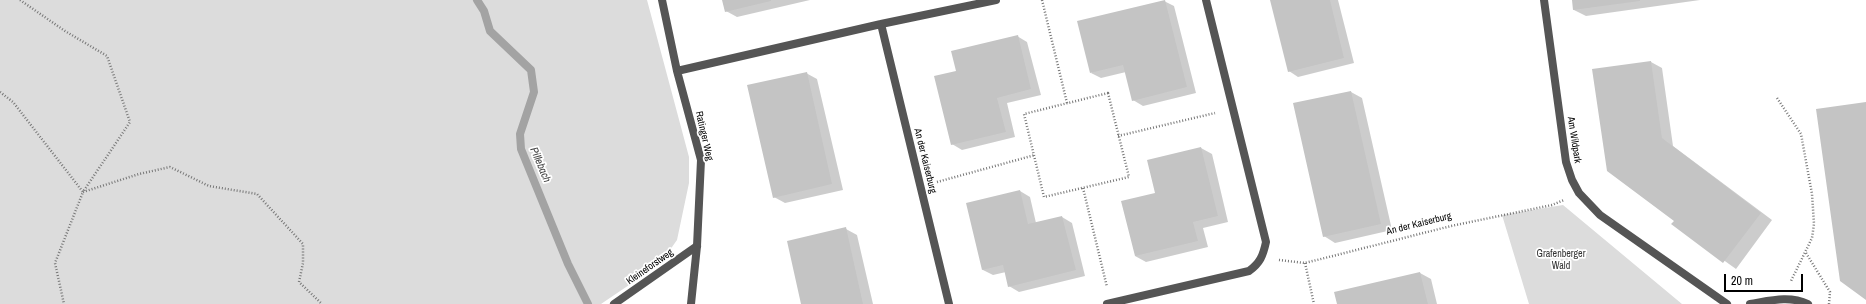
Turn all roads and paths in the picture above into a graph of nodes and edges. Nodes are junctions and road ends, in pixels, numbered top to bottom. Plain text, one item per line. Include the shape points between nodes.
1 (20, 0) edge
2 (662, 0) edge
3 (996, 0) edge
4 (1042, 0) edge
5 (1206, 0) edge
6 (1544, 0) edge
7 (881, 24) junction
8 (677, 70) junction
9 (0, 92) edge
10 (1777, 98) dead end
11 (1066, 103) junction
12 (1232, 109) junction
13 (1118, 136) junction
14 (1035, 156) junction
15 (921, 186) junction
16 (1083, 188) junction
17 (83, 192) junction
18 (1579, 193) junction
19 (697, 246) junction
20 (1806, 252) junction
21 (1264, 255) junction
22 (1305, 264) junction
23 (1780, 299) junction
24 (64, 304) edge
25 (322, 304) edge
26 (614, 304) edge
27 (692, 304) edge
28 (949, 304) edge
29 (1109, 304) edge
30 (1314, 304) edge
31 (1727, 304) edge
32 (1750, 304) edge
33 (1808, 304) edge
34 (1829, 304) edge

1 - 17 path via 107,56 130,122
2 - 8 street, Ratinger Weg
3 - 7 street
4 - 11 path
5 - 12 street
6 - 18 street, Am Wildpark via 1566,162
7 - 8 street
7 - 15 street, An der Kaiserburg
8 - 19 street, Ratinger Weg via 701,160
9 - 17 path via 13,102
10 - 20 path via 1801,134 1812,194 1814,224
11 - 13 path via 1108,93
11 - 14 path via 1024,114
12 - 13 path
12 - 21 street via 1266,242
13 - 16 path via 1128,177
14 - 15 path
14 - 16 path via 1044,197
15 - 28 street, An der Kaiserburg
16 - 29 path
17 - 24 path via 55,263
17 - 25 path via 170,167 209,186 256,194 303,244 299,282
18 - 22 path, An der Kaiserburg via 1552,205 1451,226
18 - 31 street, Am Wildpark via 1600,215
19 - 26 street, Kleineforstweg
19 - 27 street, Ratinger Weg
20 - 23 path
20 - 34 path via 1830,292
21 - 22 path, An der Kaiserburg via 1286,262
21 - 29 street via 1250,271
22 - 30 path
23 - 32 street
23 - 33 street via 1795,299

